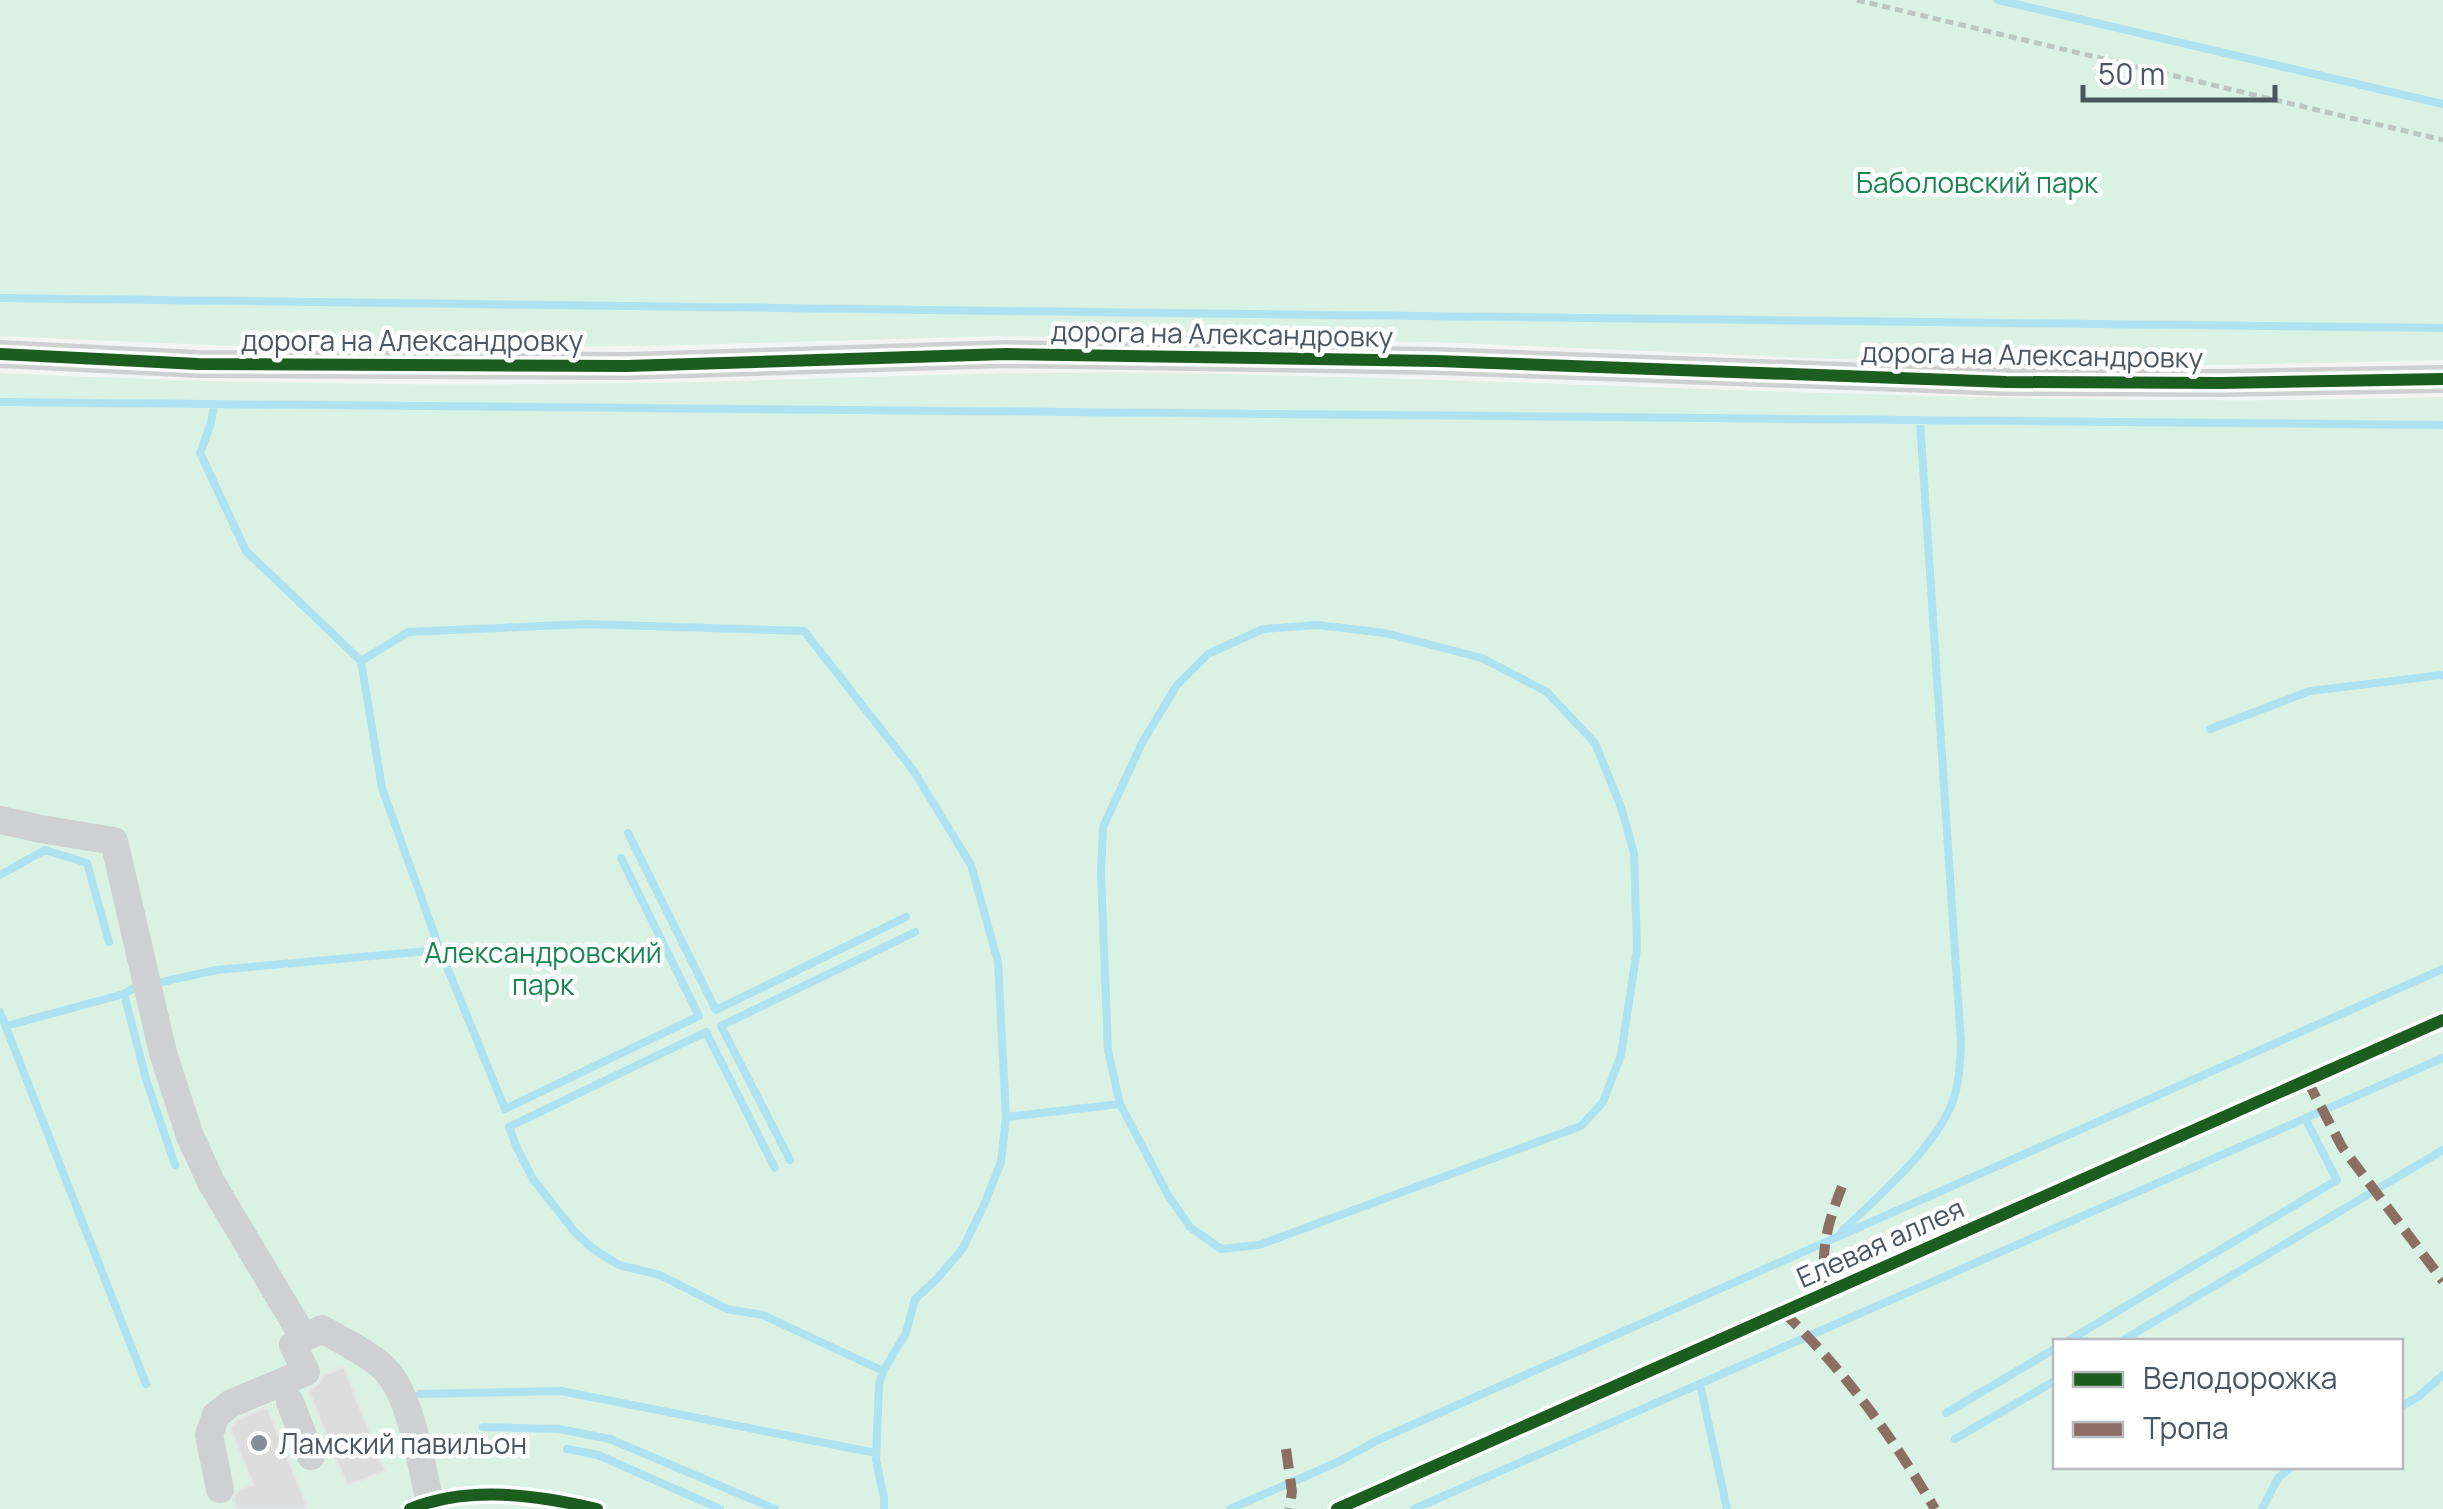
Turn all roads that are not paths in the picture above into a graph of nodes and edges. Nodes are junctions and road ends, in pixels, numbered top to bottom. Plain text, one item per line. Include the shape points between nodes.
1 (0, 354) edge
2 (2443, 379) edge
3 (0, 820) edge
4 (304, 1338) junction
5 (286, 1391) junction
6 (311, 1456) dead end
7 (220, 1489) dead end
8 (430, 1501) road end

1 - 2 street, дорога на Александровку via 198,364 627,366 1006,354 1436,361 2006,382
3 - 4 street via 114,841 186,1125 211,1182
4 - 5 street via 293,1345 306,1372
4 - 8 street via 322,1330 369,1356 392,1378 409,1416
5 - 6 street
5 - 7 street via 230,1404 216,1415 209,1435

